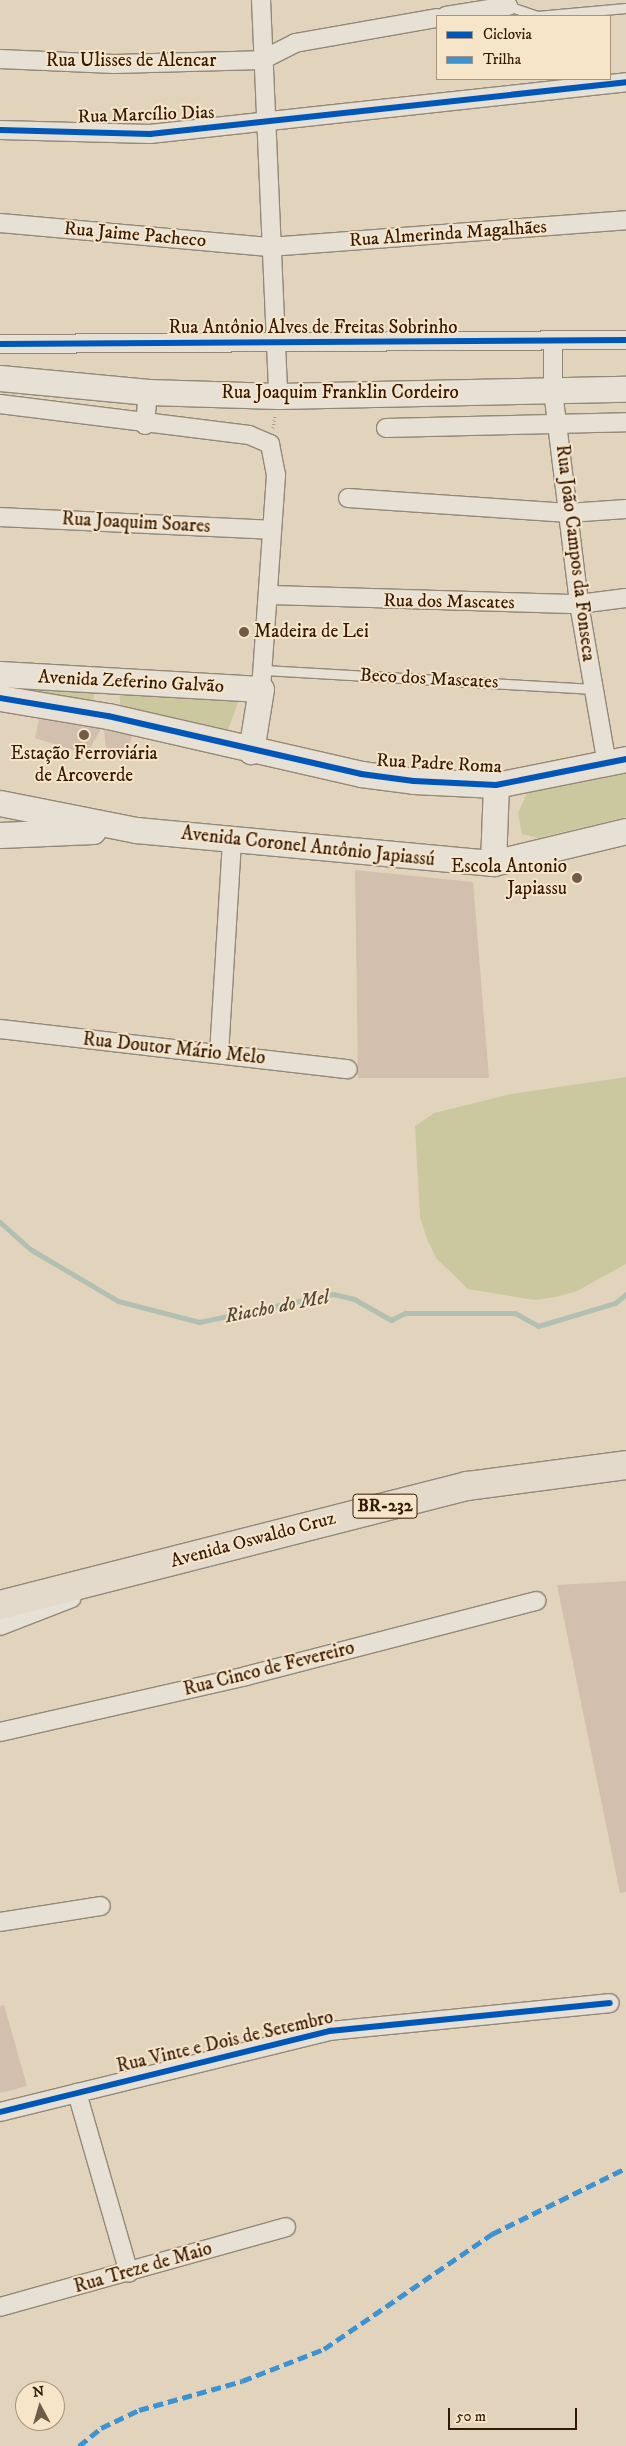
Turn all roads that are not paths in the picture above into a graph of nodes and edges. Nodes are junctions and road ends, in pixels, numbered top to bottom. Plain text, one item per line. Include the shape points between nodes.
1 (261, 0) edge
2 (508, 6) joint
3 (626, 8) edge
4 (452, 15) edge
5 (534, 15) edge
6 (548, 15) edge
7 (436, 18) edge
8 (0, 59) edge
9 (262, 60) junction
10 (626, 82) edge
11 (263, 123) junction
12 (0, 130) edge
13 (626, 220) edge
14 (0, 223) edge
15 (269, 247) junction
16 (626, 340) edge
17 (553, 341) junction
18 (0, 344) edge
19 (276, 344) junction
20 (0, 378) edge
21 (626, 389) edge
22 (553, 391) junction
23 (148, 392) junction
24 (278, 396) junction
25 (0, 404) edge
26 (626, 422) edge
27 (558, 423) junction
28 (145, 425) junction
29 (386, 428) dead end
30 (348, 498) dead end
31 (626, 509) edge
32 (568, 513) junction
33 (0, 517) edge
34 (272, 530) junction
35 (271, 595) junction
36 (626, 598) edge
37 (579, 604) junction
38 (0, 674) edge
39 (263, 679) junction
40 (112, 681) junction
41 (593, 689) junction
42 (0, 698) edge
43 (108, 716) junction
44 (251, 751) junction
45 (617, 761) edge
46 (496, 785) junction
47 (0, 802) edge
48 (136, 830) junction
49 (626, 831) edge
50 (0, 833) edge
51 (232, 840) junction
52 (493, 862) junction
53 (0, 1029) edge
54 (219, 1054) junction
55 (348, 1069) dead end
56 (626, 1465) edge
57 (148, 1567) junction
58 (536, 1601) dead end
59 (0, 1605) edge
60 (0, 1626) edge
61 (0, 1732) edge
62 (101, 1906) dead end
63 (0, 1921) edge
64 (610, 2003) dead end
65 (77, 2093) junction
66 (0, 2112) edge
67 (286, 2227) dead end
68 (129, 2273) junction
69 (0, 2307) edge

1 - 9 street
2 - 4 street
2 - 5 lane
3 - 6 lane
7 - 9 street via 295,43
8 - 9 street, Rua Ulisses de Alencar via 114,64
9 - 11 street
10 - 11 street, Rua Marcílio Dias
11 - 12 street, Rua Marcílio Dias via 121,135
11 - 15 street
13 - 15 street, Rua Almerinda Magalhães
14 - 15 street, Rua Jaime Pacheco
15 - 19 street
16 - 17 street, Rua Antônio Alves de Freitas Sobrinho
17 - 19 street, Rua Antônio Alves de Freitas Sobrinho
17 - 22 street, Rua João Campos da Fonseca
18 - 19 street, Rua Antônio Alves de Freitas Sobrinho
19 - 24 street
20 - 23 street, Rua Joaquim Franklin Cordeiro
21 - 22 street, Rua Joaquim Franklin Cordeiro
22 - 24 street, Rua Joaquim Franklin Cordeiro
22 - 27 street, Rua João Campos da Fonseca
23 - 24 street, Rua Joaquim Franklin Cordeiro
23 - 28 street
25 - 28 street
26 - 27 street
27 - 29 street
27 - 32 street, Rua João Campos da Fonseca
28 - 34 street via 249,435 270,444 276,475
30 - 32 street
31 - 32 street
32 - 37 street, Rua João Campos da Fonseca
33 - 34 street, Rua Joaquim Soares
34 - 35 street
35 - 37 street, Rua dos Mascates
35 - 39 street
36 - 37 street, Rua dos Mascates
37 - 41 street, Rua João Campos da Fonseca
38 - 40 street, Avenida Zeferino Galvão
39 - 40 street, Avenida Zeferino Galvão
39 - 41 lane, Beco dos Mascates
39 - 44 street
40 - 43 street
41 - 45 street, Rua João Campos da Fonseca
42 - 43 street, Avenida Zeferino Galvão
43 - 44 street, Avenida Zeferino Galvão
44 - 46 street, Rua Padre Roma via 361,774
45 - 46 street, Rua Padre Roma
46 - 52 street
47 - 48 street
47 - 50 street via 7,820
48 - 50 street
48 - 51 street, Avenida Coronel Antônio Japiassú
49 - 52 street, Avenida Coronel Antônio Japiassú
51 - 52 street, Avenida Coronel Antônio Japiassú
51 - 54 street
53 - 54 street, Rua Doutor Mário Melo
54 - 55 street, Rua Doutor Mário Melo
56 - 57 highway, Avenida Oswaldo Cruz / BR-232 via 466,1486
57 - 59 highway, Avenida Oswaldo Cruz / BR-232
57 - 60 street
58 - 61 street, Rua Cinco de Fevereiro via 246,1676
62 - 63 street
64 - 65 street, Rua Vinte e Dois de Setembro via 330,2031
65 - 66 street, Rua Vinte e Dois de Setembro
65 - 68 street
67 - 68 street, Rua Treze de Maio
68 - 69 street, Rua Treze de Maio

